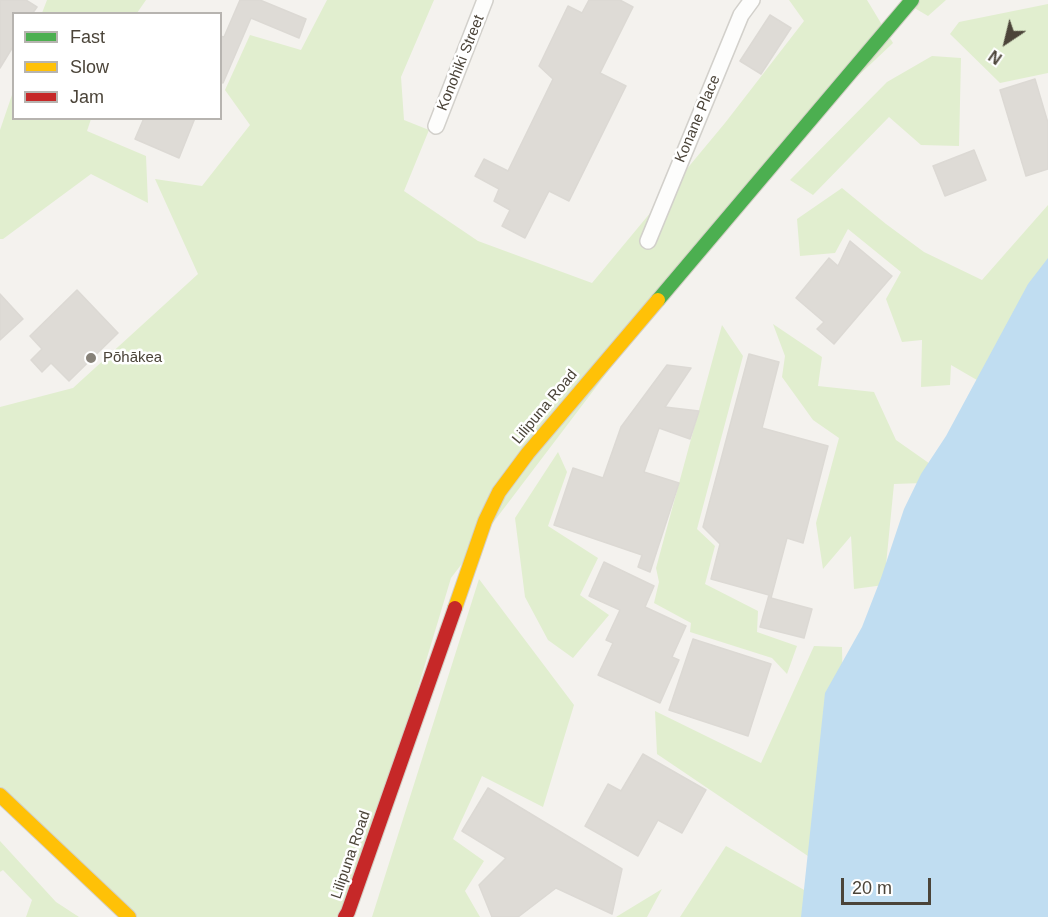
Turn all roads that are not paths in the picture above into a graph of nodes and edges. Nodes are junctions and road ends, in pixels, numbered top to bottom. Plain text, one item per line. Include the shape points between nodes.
1 (485, 0) edge
2 (752, 0) edge
3 (912, 0) edge
4 (435, 126) dead end
5 (648, 241) dead end
6 (0, 795) edge
7 (129, 917) edge
8 (345, 917) edge

1 - 4 lane, Konohiki Street
2 - 5 lane, Konane Place via 741,15
3 - 8 street, Lilipuna Road via 528,453 500,492 485,521
6 - 7 street

